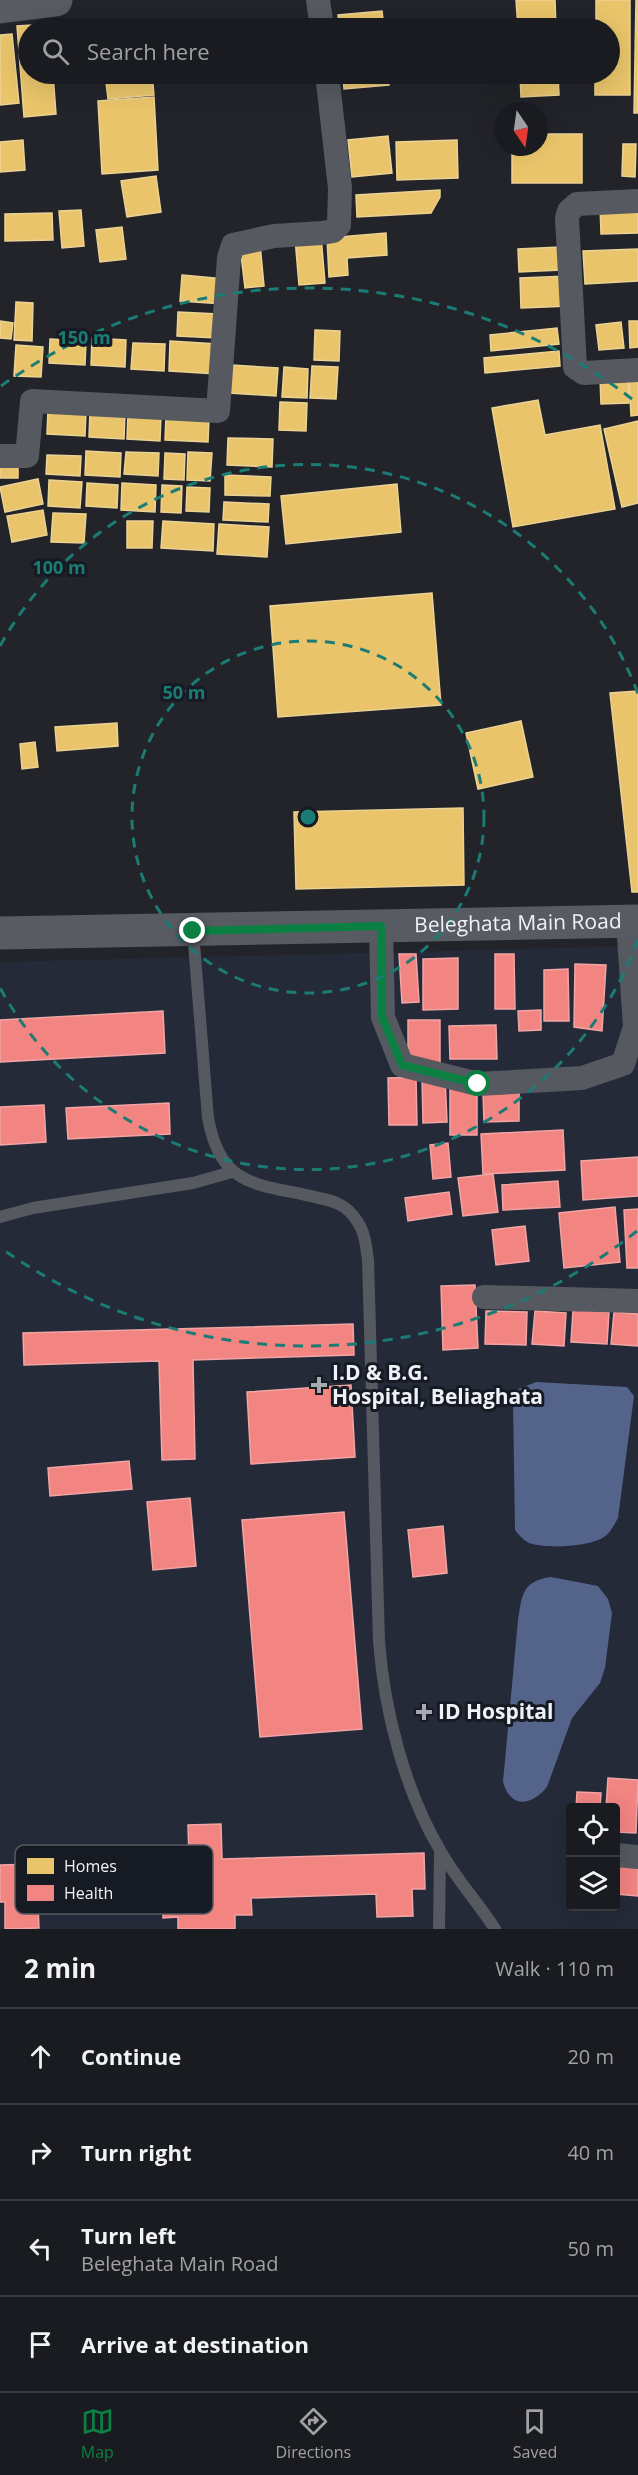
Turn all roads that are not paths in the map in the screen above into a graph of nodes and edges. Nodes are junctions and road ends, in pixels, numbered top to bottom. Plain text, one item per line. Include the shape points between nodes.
1 (56, 0) edge
2 (318, 0) edge
3 (0, 7) edge
4 (321, 18) edge
5 (328, 84) edge
6 (638, 201) edge
7 (638, 370) edge
8 (0, 456) edge
9 (633, 922) edge
10 (381, 926) junction
11 (193, 931) junction
12 (0, 933) edge
13 (232, 1172) junction
14 (0, 1217) edge
15 (484, 1297) dead end
16 (638, 1301) edge
17 (440, 1852) junction
18 (620, 1855) edge
19 (638, 1857) edge
20 (440, 1929) edge
21 (495, 1929) edge

1 - 3 main road
2 - 4 street
5 - 8 street via 340,188 339,225 333,231 274,236 233,245 219,411 32,401 27,456
6 - 7 street via 577,204 567,218 575,367 584,373
9 - 10 main road, Beleghata Main Road
9 - 10 street via 635,1027 623,1064 582,1078 478,1084 402,1065 382,1017
10 - 11 main road, Beleghata Main Road
11 - 12 main road, Beleghata Main Road
11 - 13 lane via 208,1118 213,1143
13 - 14 lane via 193,1183 33,1208
13 - 17 lane via 280,1190 336,1202 349,1210 363,1232 368,1260 381,1666 406,1771 419,1810
15 - 16 street
17 - 20 lane
17 - 21 lane
18 - 19 street

